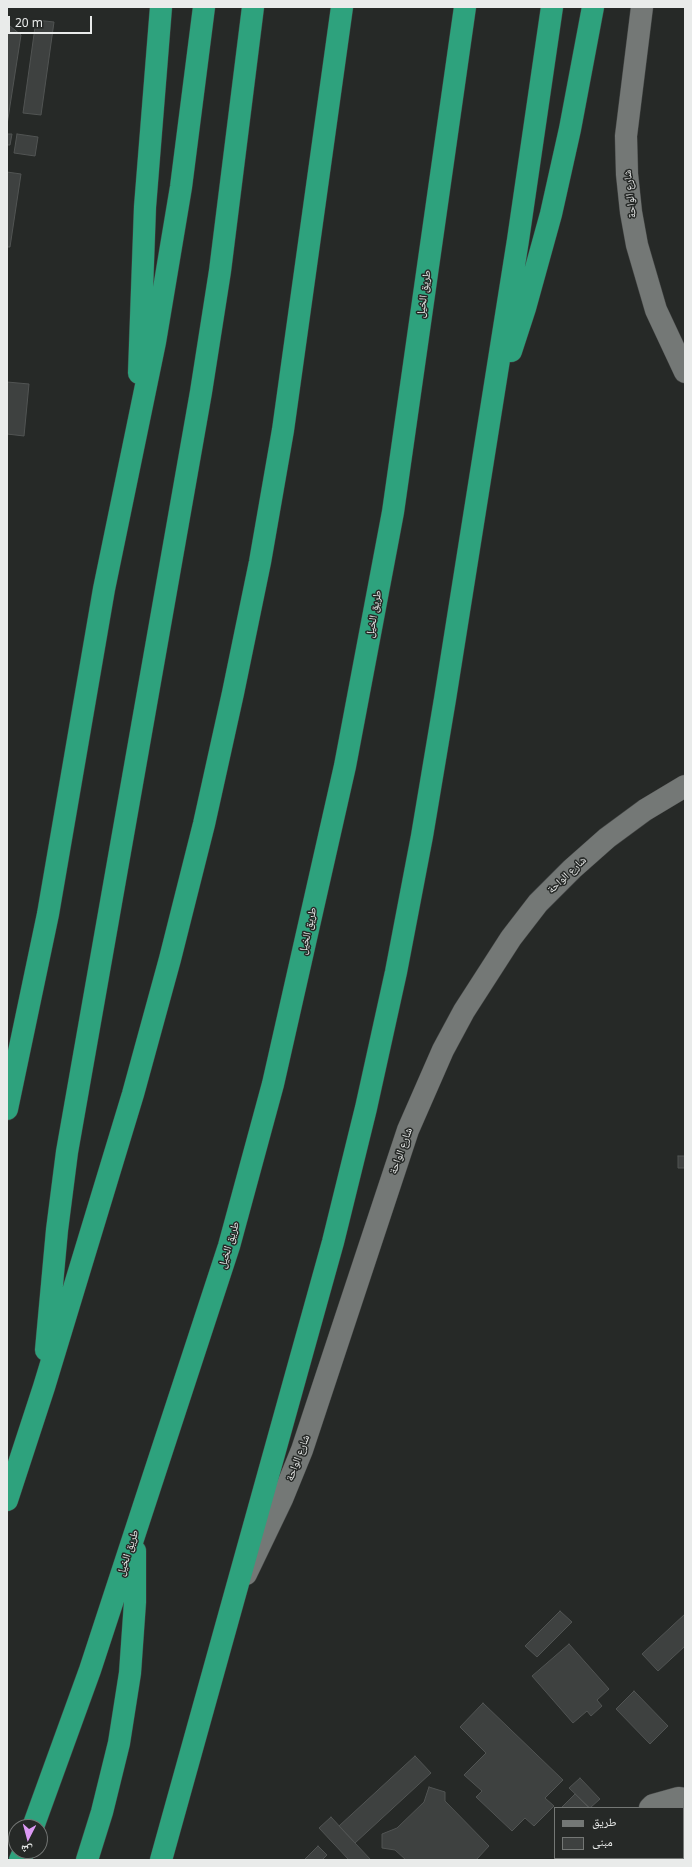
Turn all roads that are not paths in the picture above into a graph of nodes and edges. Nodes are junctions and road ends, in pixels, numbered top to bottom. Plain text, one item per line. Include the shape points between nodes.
1 (161, 7) edge
2 (204, 7) edge
3 (253, 7) edge
4 (342, 7) edge
5 (465, 7) edge
6 (552, 7) edge
7 (593, 7) edge
8 (642, 7) edge
9 (685, 372) edge
10 (492, 401) junction
11 (139, 424) junction
12 (685, 786) edge
13 (7, 1109) edge
14 (44, 1387) junction
15 (7, 1500) edge
16 (135, 1531) junction
17 (236, 1593) junction
18 (685, 1799) edge
19 (651, 1807) edge
20 (36, 1819) edge
21 (87, 1860) edge
22 (160, 1860) edge

1 - 11 highway via 140,300
2 - 11 highway via 170,259
3 - 14 highway via 220,271 184,494 67,1152 49,1308
4 - 14 highway via 283,430 260,562 233,693 170,959 133,1094
5 - 16 highway, طريق الخيل via 393,512 336,810 252,1165 226,1253
6 - 10 highway
7 - 10 highway via 551,214 525,308
8 - 9 street, شارع الواحة via 626,136 631,212 637,246 656,310
10 - 17 highway via 422,836 394,980 333,1242
11 - 13 highway via 104,589 48,914
12 - 17 street, شارع الواحة via 645,810 607,838 538,902 507,944 464,1011 443,1050 408,1130 302,1450 282,1499
14 - 15 highway
16 - 20 highway, طريق الخيل via 90,1670
16 - 21 highway via 135,1602 130,1673 119,1743
17 - 22 highway
18 - 19 street via 678,1798

